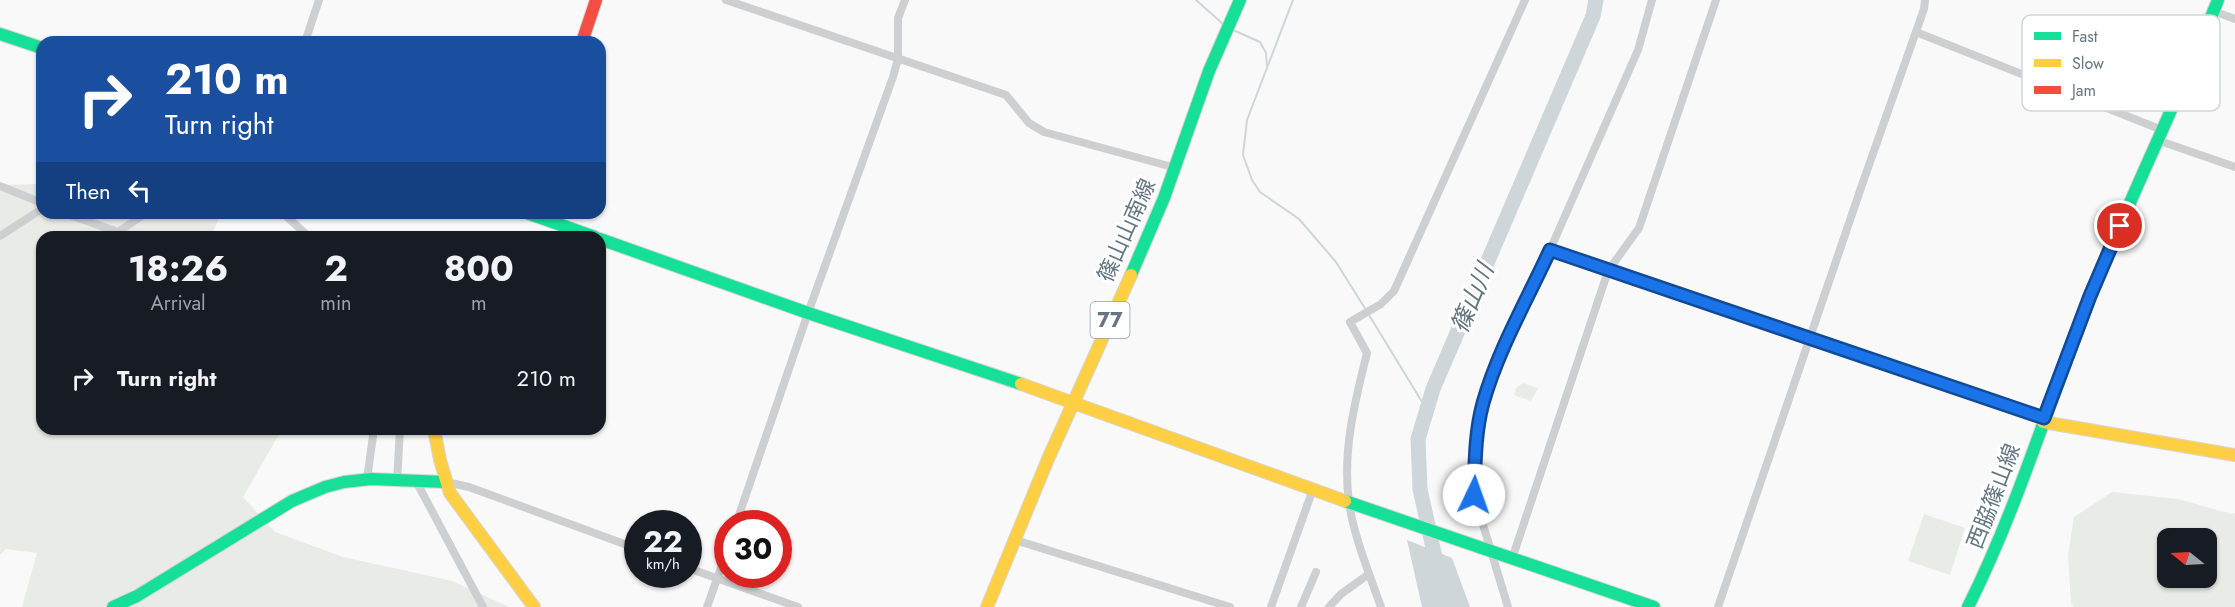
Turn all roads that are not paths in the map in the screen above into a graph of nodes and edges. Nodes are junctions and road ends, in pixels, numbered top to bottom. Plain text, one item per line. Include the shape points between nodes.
1 (319, 0) edge
2 (596, 0) edge
3 (726, 0) edge
4 (905, 0) edge
5 (1240, 0) edge
6 (1525, 0) edge
7 (1652, 0) edge
8 (1716, 0) edge
9 (1925, 0) edge
10 (2215, 6) edge
11 (2235, 19) edge
12 (1916, 32) junction
13 (0, 34) edge
14 (307, 36) edge
15 (584, 36) edge
16 (36, 46) edge
17 (898, 59) junction
18 (2022, 77) edge
19 (2102, 111) edge
20 (2169, 111) edge
21 (2159, 135) junction
22 (2235, 167) edge
23 (1176, 168) junction
24 (0, 186) edge
25 (36, 201) edge
26 (36, 213) edge
27 (81, 219) edge
28 (137, 219) edge
29 (290, 219) edge
30 (544, 219) edge
31 (115, 231) edge
32 (119, 231) edge
33 (302, 231) edge
34 (578, 231) edge
35 (0, 236) edge
36 (606, 241) edge
37 (1550, 250) junction
38 (1608, 271) junction
39 (808, 313) junction
40 (1810, 339) junction
41 (1073, 402) junction
42 (2044, 420) junction
43 (373, 435) edge
44 (400, 435) edge
45 (435, 435) edge
46 (2235, 455) edge
47 (367, 479) junction
48 (397, 481) junction
49 (416, 481) junction
50 (446, 482) junction
51 (1313, 489) junction
52 (1353, 503) junction
53 (741, 510) edge
54 (1012, 539) junction
55 (624, 544) edge
56 (1487, 550) junction
57 (1512, 559) junction
58 (1316, 572) dead end
59 (1369, 573) junction
60 (714, 587) edge
61 (745, 588) edge
62 (531, 606) edge
63 (113, 607) edge
64 (483, 607) edge
65 (707, 607) edge
66 (798, 607) edge
67 (987, 607) edge
68 (1230, 607) edge
69 (1271, 607) edge
70 (1301, 607) edge
71 (1329, 607) edge
72 (1380, 607) edge
73 (1508, 607) edge
74 (1654, 607) edge
75 (1718, 607) edge
76 (1968, 607) edge

1 - 14 street
2 - 15 street
3 - 17 street
4 - 17 street via 898,18
5 - 23 street, 篠山山南線 / 77 via 1209,72
6 - 52 street via 1394,291 1381,304 1350,322 1367,353 1353,409 1348,454
7 - 37 street via 1638,50
8 - 38 street via 1639,228
9 - 12 street
10 - 11 street
12 - 18 street
12 - 40 street
13 - 16 street
17 - 23 street via 1006,95 1036,129
17 - 39 street
19 - 21 street
20 - 21 street, 西脇篠山線
21 - 22 street
21 - 42 street, 西脇篠山線 via 2090,296
23 - 41 street, 篠山山南線 / 77
24 - 25 street
26 - 35 street
27 - 31 street
28 - 32 street
29 - 33 street
30 - 34 street
36 - 39 street
37 - 38 street
37 - 56 street via 1496,365 1483,404 1476,444 1474,495
38 - 40 street
38 - 57 street
39 - 41 street
39 - 53 street
40 - 42 street
40 - 75 street
41 - 51 street
41 - 54 street, 篠山山南線 / 77
42 - 46 street
42 - 76 street, 西脇篠山線 via 2007,524
43 - 47 street
44 - 48 street
45 - 50 street
47 - 48 street
47 - 63 street via 344,482 292,501
48 - 49 street
49 - 50 street
49 - 64 street
50 - 55 street
50 - 62 street
51 - 52 street
51 - 69 street
52 - 56 street
52 - 59 street
54 - 67 street, 篠山山南線 / 77
54 - 68 street
56 - 57 street
56 - 73 street
57 - 74 street
58 - 70 street
59 - 71 street
59 - 72 street
60 - 65 street
61 - 66 street

